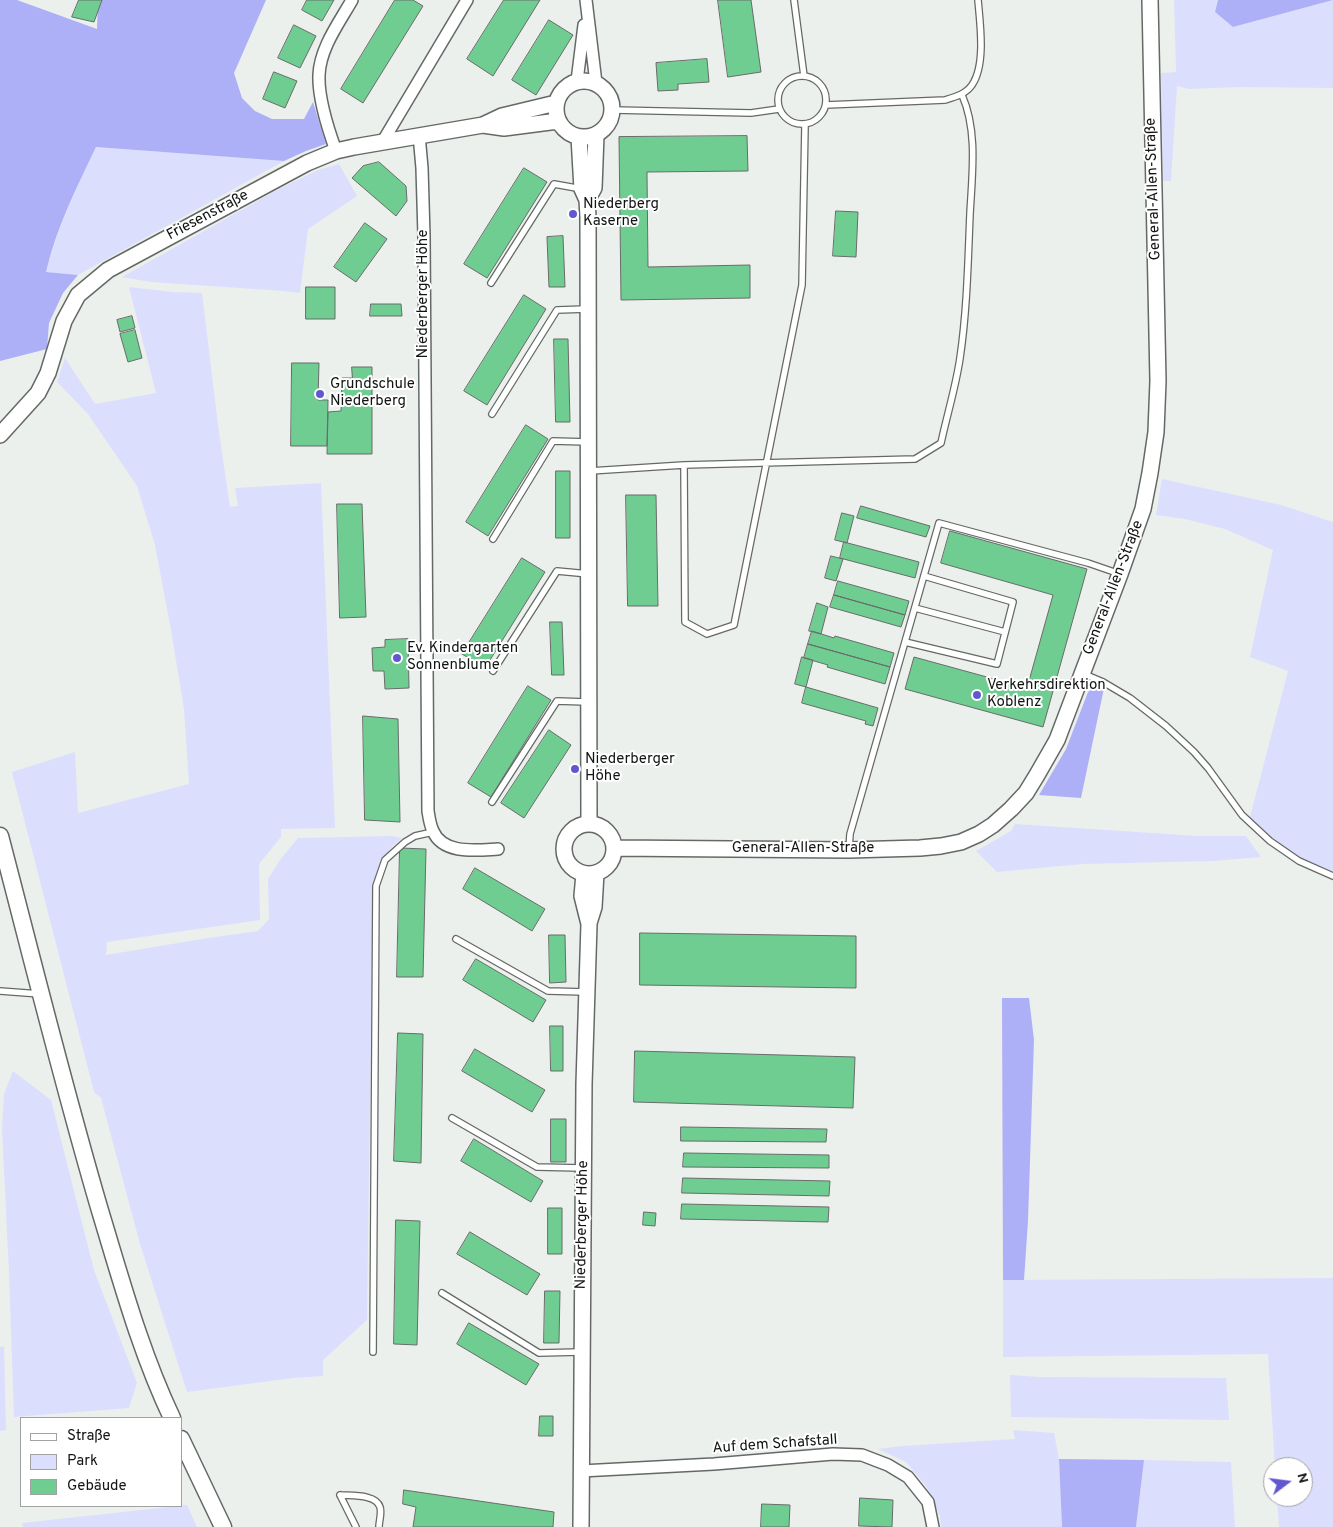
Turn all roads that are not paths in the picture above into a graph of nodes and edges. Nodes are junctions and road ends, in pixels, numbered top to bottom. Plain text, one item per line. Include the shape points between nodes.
1 (352, 0) edge
2 (467, 0) edge
3 (794, 0) edge
4 (978, 0) edge
5 (1150, 0) edge
6 (586, 3) edge
7 (804, 76) junction
8 (577, 81) junction
9 (596, 83) junction
10 (962, 95) junction
11 (556, 103) junction
12 (826, 105) junction
13 (613, 110) junction
14 (779, 110) junction
15 (558, 121) junction
16 (483, 125) junction
17 (805, 125) junction
18 (419, 135) junction
19 (596, 135) junction
20 (579, 137) junction
21 (383, 141) junction
22 (336, 151) junction
23 (585, 194) junction
24 (491, 283) dead end
25 (588, 309) junction
26 (492, 414) dead end
27 (14, 418) junction
28 (0, 424) edge
29 (0, 435) edge
30 (589, 442) junction
31 (766, 462) junction
32 (684, 465) junction
33 (589, 471) junction
34 (493, 539) dead end
35 (589, 574) junction
36 (1120, 574) junction
37 (924, 576) junction
38 (914, 608) junction
39 (1005, 632) junction
40 (905, 642) junction
41 (493, 671) dead end
42 (1081, 673) junction
43 (589, 702) junction
44 (492, 802) dead end
45 (589, 824) junction
46 (433, 832) junction
47 (0, 836) edge
48 (614, 848) junction
49 (498, 850) dead end
50 (849, 850) junction
51 (590, 873) junction
52 (1333, 876) edge
53 (456, 940) dead end
54 (0, 991) edge
55 (587, 992) junction
56 (42, 994) junction
57 (452, 1118) dead end
58 (584, 1168) junction
59 (442, 1293) dead end
60 (373, 1352) dead end
61 (582, 1352) junction
62 (172, 1417) edge
63 (182, 1441) edge
64 (581, 1470) junction
65 (222, 1527) edge
66 (356, 1527) edge
67 (379, 1527) edge
68 (581, 1527) edge
69 (933, 1527) edge

1 - 22 street via 328,43 319,74 322,100
2 - 21 street
3 - 7 lane
4 - 10 lane via 980,58 972,85
5 - 36 street, General-Allen-Straße via 1158,321 1156,432 1143,510
6 - 8 street
6 - 9 street
7 - 12 lane via 819,82 825,92
7 - 14 lane via 784,83 778,96
8 - 9 street
8 - 11 street via 564,88
9 - 13 street via 608,93
10 - 12 lane via 945,100
10 - 31 lane via 968,107 972,132 966,292 960,359 940,443 915,459
11 - 15 street
11 - 16 street, Friesenstraße via 502,116
12 - 17 lane via 823,114
13 - 14 lane
13 - 19 street via 609,123
14 - 17 lane via 788,120
15 - 16 street, Friesenstraße via 504,128
15 - 20 street via 568,133
16 - 18 street, Friesenstraße
17 - 31 lane via 802,285
18 - 21 street, Friesenstraße
18 - 46 street, Niederberger Höhe via 424,244 428,811
19 - 20 street
19 - 23 street via 594,188
20 - 23 street
21 - 22 street, Friesenstraße
22 - 27 street, Friesenstraße via 307,163 114,267 78,295 64,321 48,374 38,393
23 - 24 lane via 554,184
23 - 25 street
25 - 26 lane via 557,310
25 - 30 street
27 - 28 street, Friesenstraße
27 - 29 street, Friesenstraße
30 - 33 street
30 - 34 lane via 553,440
31 - 32 lane
31 - 32 lane via 734,625 707,634 685,622
32 - 33 lane
33 - 35 street
35 - 41 lane via 558,571
35 - 43 street
36 - 37 lane via 939,523
36 - 42 street, General-Allen-Straße
37 - 38 lane
37 - 39 lane via 1013,602
38 - 39 lane
38 - 40 lane
39 - 40 lane via 997,664
40 - 50 lane via 850,834
42 - 50 street, General-Allen-Straße via 1047,759 1026,792 993,825 961,842 941,846
42 - 52 lane via 1130,698 1166,726 1208,768 1242,815 1270,841 1299,861
43 - 44 lane via 556,701
43 - 45 street
45 - 48 street via 604,830
45 - 51 street via 569,833 564,847 571,867
46 - 49 street via 459,851
46 - 60 lane via 405,842 386,860 376,886
47 - 56 main road
48 - 50 street, General-Allen-Straße
48 - 51 street via 609,864 603,870
51 - 55 street, Niederberger Höhe via 582,896 589,924
53 - 55 lane via 548,991
54 - 56 lane
55 - 58 street, Niederberger Höhe
56 - 62 main road via 82,1148 124,1289 158,1388
57 - 58 lane via 537,1167
58 - 61 street, Niederberger Höhe
59 - 61 lane via 539,1353
61 - 64 street, Niederberger Höhe
63 - 65 main road
64 - 68 street, Niederberger Höhe
64 - 69 street, Auf dem Schafstall via 833,1454 862,1455 908,1477 928,1502
66 - 67 lane via 340,1495 373,1498 381,1509

